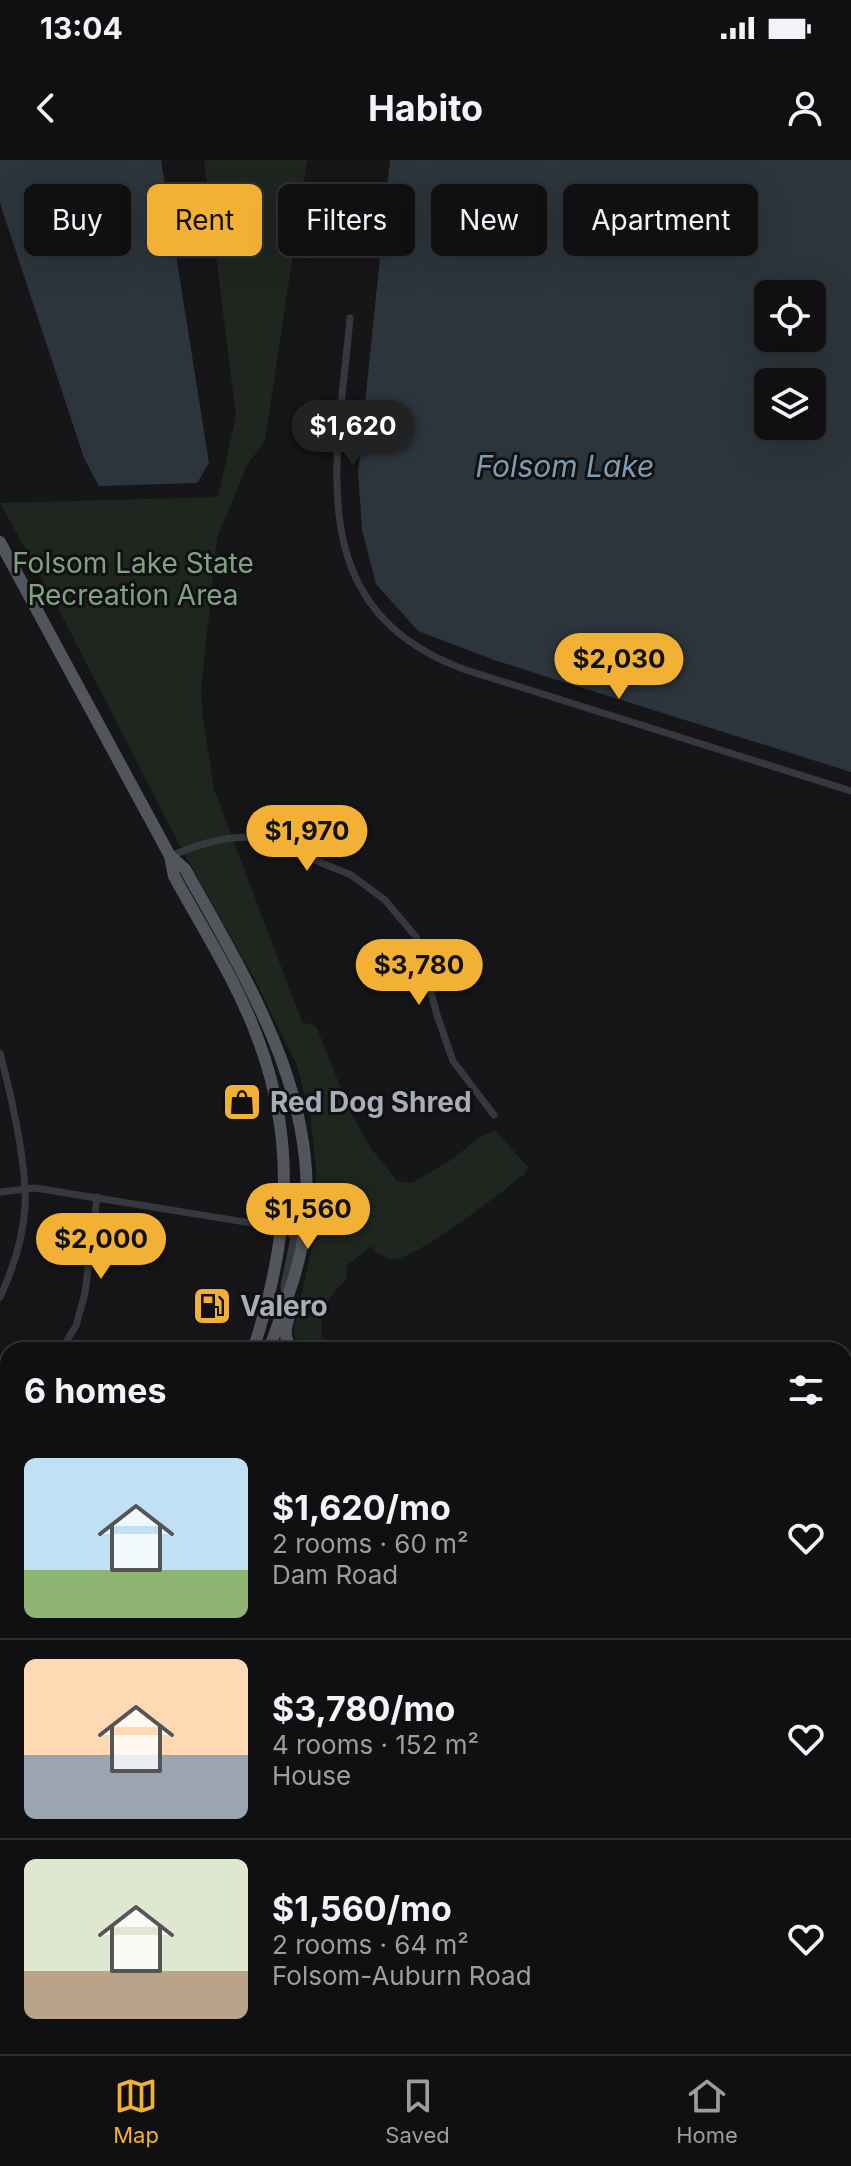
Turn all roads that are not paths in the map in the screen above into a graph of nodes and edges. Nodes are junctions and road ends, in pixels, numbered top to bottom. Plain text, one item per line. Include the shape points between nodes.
1 (350, 318) dead end
2 (0, 542) edge
3 (851, 791) edge
4 (170, 856) junction
5 (0, 1053) edge
6 (494, 1115) dead end
7 (24, 1189) junction
8 (0, 1192) edge
9 (97, 1197) junction
10 (283, 1228) junction
11 (294, 1278) junction
12 (0, 1297) edge
13 (285, 1302) junction
14 (66, 1342) edge
15 (255, 1342) edge
16 (272, 1342) edge
17 (288, 1342) edge

1 - 3 street via 337,518 355,576 392,626 446,662
2 - 4 main road
4 - 6 street via 207,841 261,838 351,875 385,900 416,937 453,1061
4 - 10 main road via 174,876 247,1013 271,1080 284,1162
4 - 11 main road via 185,869 240,969 288,1078 306,1186 303,1242
5 - 7 street
7 - 8 street
7 - 9 street
7 - 12 street via 20,1241
9 - 10 street
9 - 14 street via 85,1293
10 - 13 street via 294,1238
10 - 15 main road
11 - 13 main road
11 - 17 main road
13 - 16 main road

